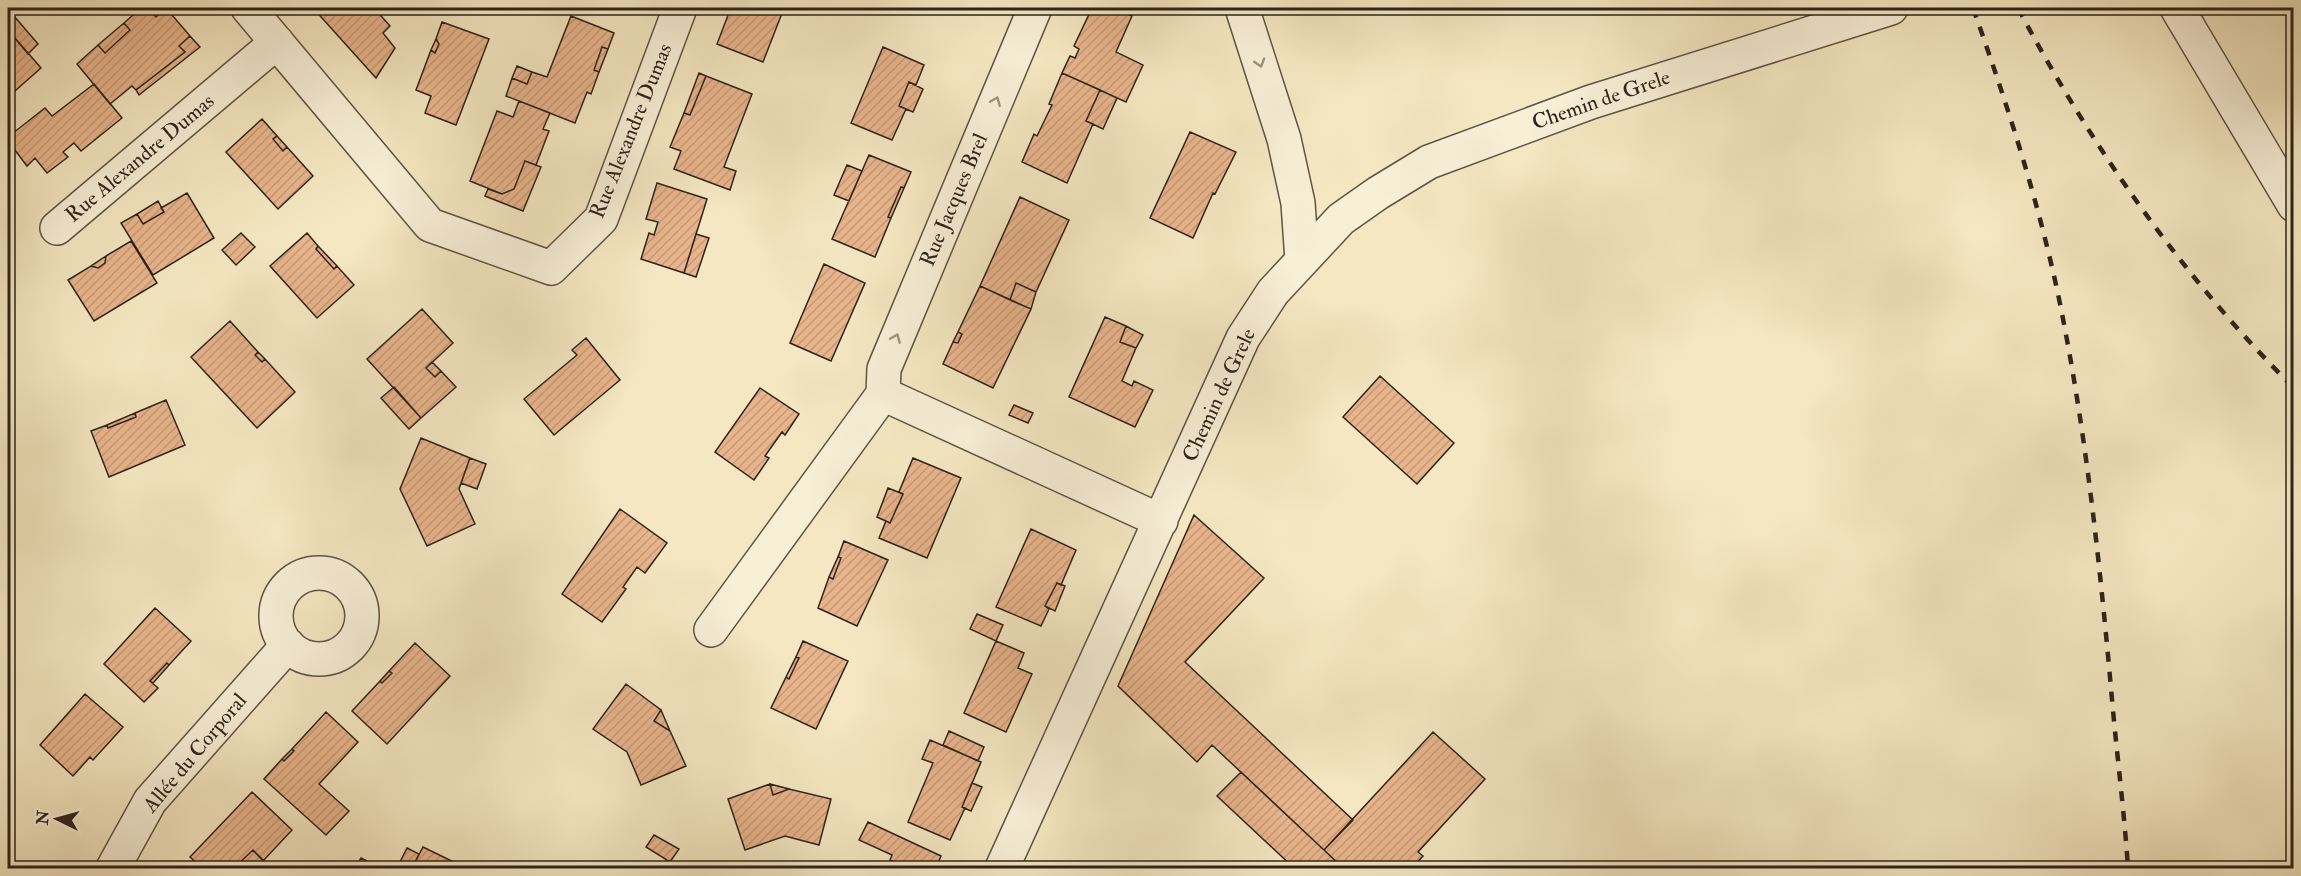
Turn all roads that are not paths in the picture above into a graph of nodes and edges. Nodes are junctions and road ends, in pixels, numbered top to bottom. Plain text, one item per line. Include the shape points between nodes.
1 (248, 8) edge
2 (680, 8) edge
3 (1035, 8) edge
4 (1242, 8) edge
5 (1892, 8) edge
6 (2177, 8) edge
7 (277, 42) junction
8 (2294, 205) edge
9 (57, 228) dead end
10 (1302, 261) junction
11 (882, 394) junction
12 (1161, 521) junction
13 (711, 630) dead end
14 (288, 645) dead end
15 (113, 868) edge
16 (1002, 868) edge

1 - 7 street, Rue Alexandre Dumas
2 - 7 street, Rue Alexandre Dumas via 601,219 551,268 430,225
11 -> 3 street, Rue Jacques Brel via 884,369
4 -> 10 street via 1286,149 1298,203
5 - 10 street, Chemin de Grele via 1591,102 1429,162 1341,219
6 - 8 street
7 - 9 street, Rue Alexandre Dumas
10 - 12 street, Chemin de Grele via 1273,292 1243,338
11 - 12 street
11 - 13 street, Rue Jacques Brel
12 - 16 street, Chemin de Grele
14 - 15 street, Allée du Corporal via 150,801

